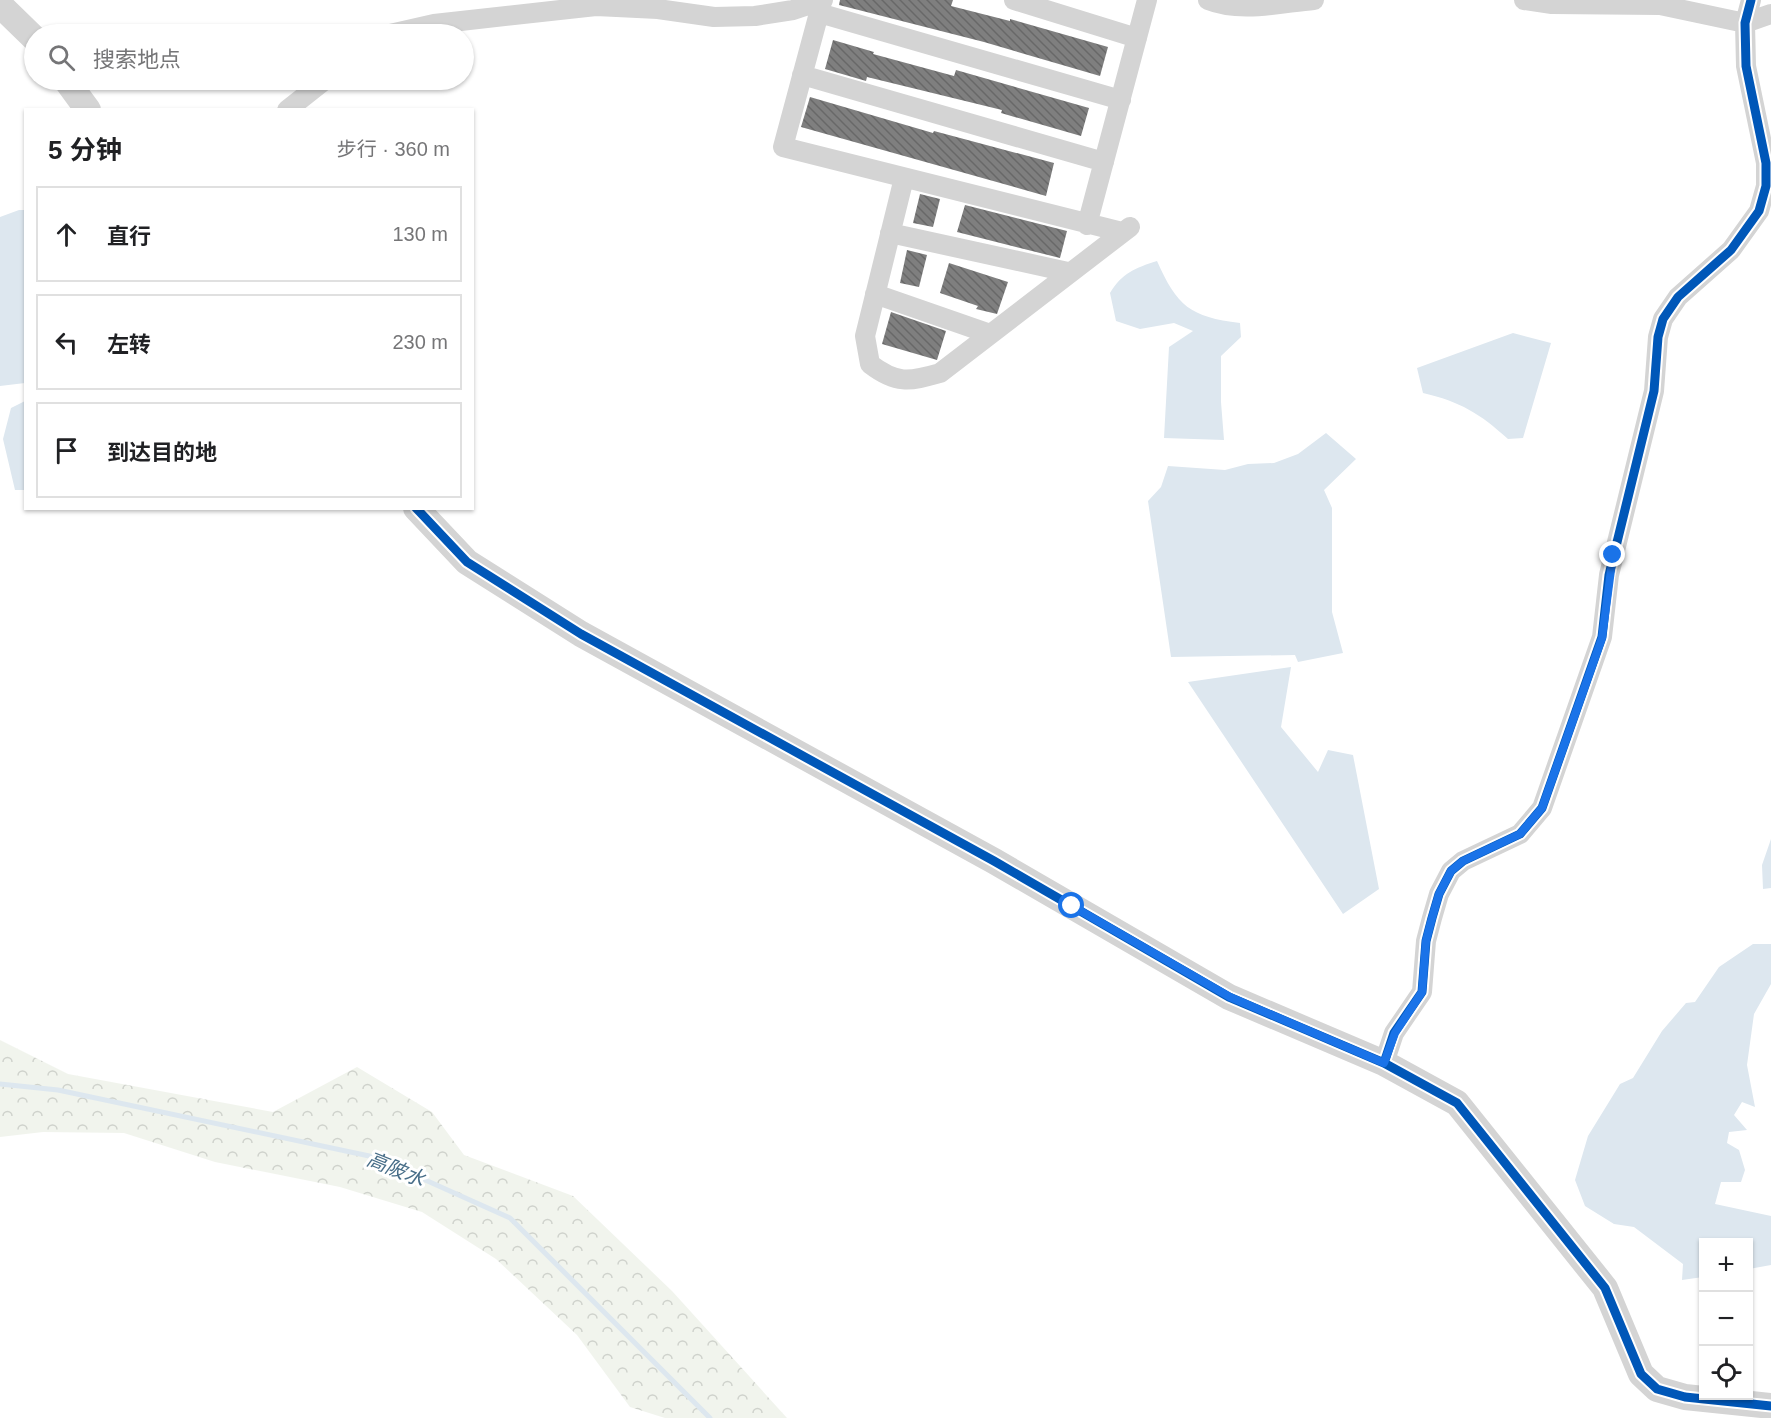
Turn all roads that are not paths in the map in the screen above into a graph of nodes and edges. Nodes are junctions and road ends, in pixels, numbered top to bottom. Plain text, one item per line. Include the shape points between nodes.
1 (1014, 0) edge
2 (1147, 0) edge
3 (1208, 0) edge
4 (1314, 0) edge
5 (1524, 0) edge
6 (1751, 0) edge
7 (0, 5) edge
8 (821, 5) edge
9 (1771, 14) edge
10 (1745, 22) junction
11 (434, 24) edge
12 (24, 28) edge
13 (1137, 38) junction
14 (802, 75) junction
15 (73, 90) edge
16 (312, 90) edge
17 (1121, 100) junction
18 (87, 108) edge
19 (290, 108) edge
20 (1104, 162) junction
21 (904, 178) junction
22 (1087, 225) junction
23 (890, 233) junction
24 (1068, 272) junction
25 (875, 294) junction
26 (990, 334) junction
27 (418, 510) edge
28 (1384, 1063) junction
29 (1771, 1406) edge

1 - 13 street
2 - 13 street
3 - 4 street via 1220,5 1255,6
5 - 10 street via 1659,5
6 - 10 street
7 - 12 street
8 - 11 street via 754,16 714,17 596,6
8 - 14 street
8 - 17 street
9 - 10 street
10 - 28 street via 1746,66 1766,164 1766,186 1759,211 1731,250 1678,297 1663,319 1654,391 1609,575 1602,638 1542,808 1520,834 1463,861 1451,871 1439,894 1426,941 1422,992 1395,1033
13 - 17 street
14 - 20 street
14 - 21 street via 783,147
15 - 18 street
16 - 19 street
17 - 20 street
20 - 22 street
21 - 22 street
21 - 23 street
22 - 24 street via 1126,230
23 - 24 street
23 - 25 street
24 - 26 street
25 - 26 street
25 - 26 street via 865,336 870,364 889,378 914,380 939,373
27 - 28 street via 467,562 581,634 994,861 1230,997
28 - 29 street via 1457,1103 1605,1288 1641,1374 1657,1389 1685,1397

